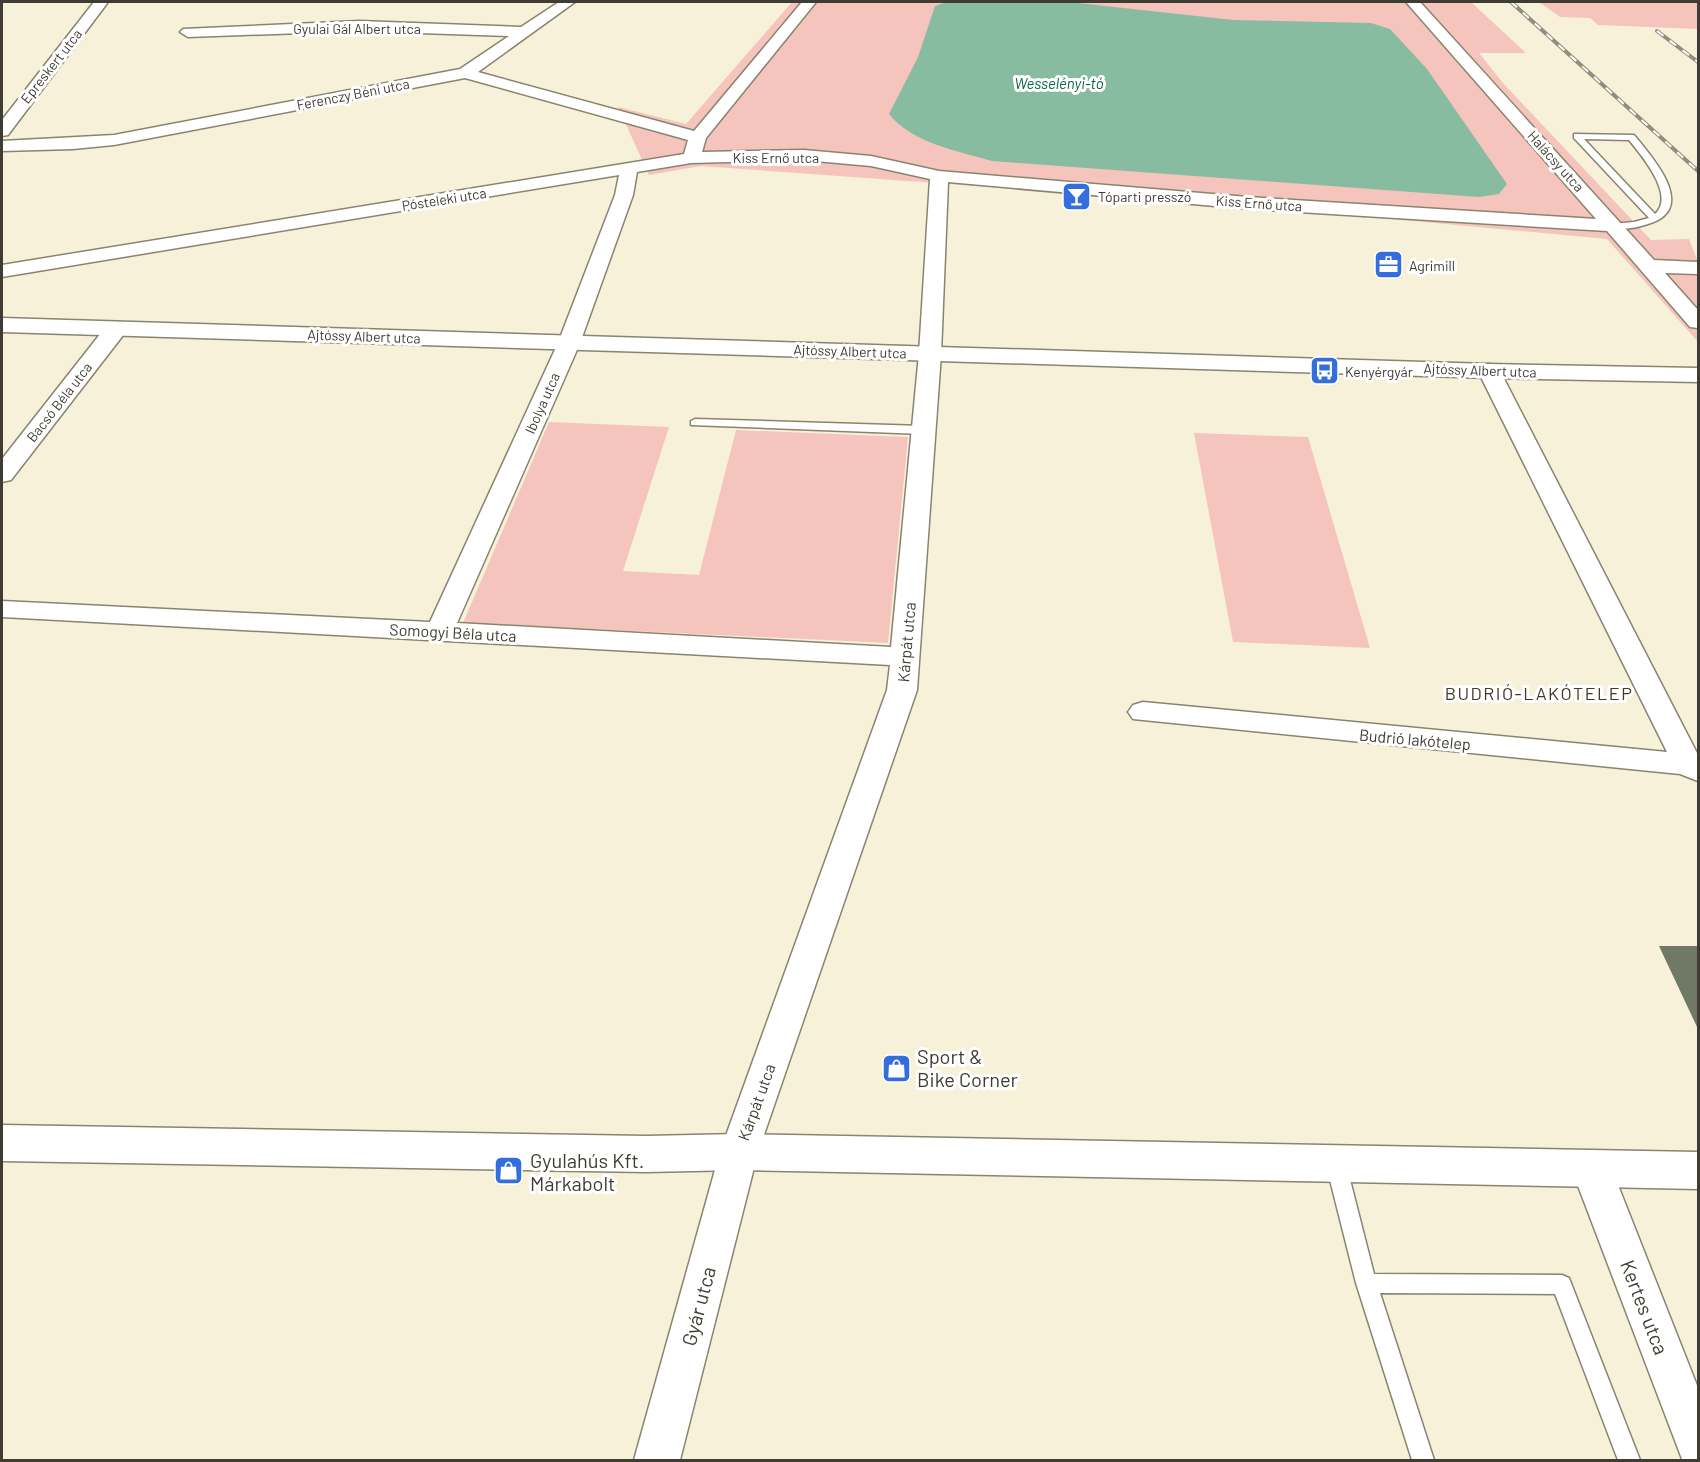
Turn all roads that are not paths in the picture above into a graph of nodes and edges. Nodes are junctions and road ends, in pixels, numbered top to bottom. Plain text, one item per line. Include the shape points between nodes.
1 (101, 2) edge
2 (568, 2) edge
3 (809, 2) edge
4 (1413, 2) edge
5 (462, 28) junction
6 (188, 32) dead end
7 (526, 32) junction
8 (459, 60) junction
9 (2, 130) edge
10 (698, 137) junction
11 (2, 146) edge
12 (691, 158) junction
13 (629, 169) junction
14 (939, 176) junction
15 (1655, 219) junction
16 (1614, 226) junction
17 (1651, 266) junction
18 (1698, 268) edge
19 (2, 271) edge
20 (1698, 321) edge
21 (2, 325) edge
22 (116, 328) junction
23 (569, 343) junction
24 (930, 354) junction
25 (1489, 371) junction
26 (1698, 375) edge
27 (694, 423) dead end
28 (923, 430) junction
29 (2, 476) edge
30 (2, 609) edge
31 (440, 631) junction
32 (905, 657) junction
33 (1143, 712) dead end
34 (1693, 767) edge
35 (2, 1143) edge
36 (739, 1152) junction
37 (1336, 1164) junction
38 (1592, 1170) junction
39 (1698, 1171) edge
40 (1366, 1283) junction
41 (1698, 1443) edge
42 (657, 1461) edge
43 (1423, 1461) edge
44 (1629, 1461) edge

1 - 9 street, Epreskert utca
2 - 7 street
3 - 10 street
4 - 16 street, Halácsy utca
5 - 6 street, Gyulai Gál Albert utca via 359,26
5 - 7 street, Gyulai Gál Albert utca
5 - 8 street
7 - 8 street
8 - 10 street, Ferenczy Béni utca
8 - 11 street, Ferenczy Béni utca via 114,140
10 - 12 street
12 - 13 street, Pósteleki utca
12 - 14 street, Kiss Ernő utca via 804,155 872,161
13 - 19 street, Pósteleki utca
13 - 23 street, Ibolya utca via 624,195
14 - 16 street, Kiss Ernő utca via 1248,203
14 - 24 street, Kárpát utca
15 - 15 lane via 1631,194 1577,136 1630,137 1660,178 1668,198 1665,211
15 - 16 lane
16 - 17 street, Halácsy utca
17 - 18 street
17 - 20 street, Halácsy utca
21 - 22 main road, Ajtóssy Albert utca
22 - 23 main road, Ajtóssy Albert utca
22 - 29 street, Bacsó Béla utca
23 - 24 main road, Ajtóssy Albert utca
23 - 31 street, Ibolya utca
24 - 25 main road, Ajtóssy Albert utca
24 - 28 street, Kárpát utca
25 - 26 main road, Ajtóssy Albert utca
25 - 34 street, Budrió lakótelep
27 - 28 lane
28 - 32 street, Kárpát utca
30 - 31 street, Somogyi Béla utca
31 - 32 street, Somogyi Béla utca
32 - 36 street, Kárpát utca via 902,690
33 - 34 street, Budrió lakótelep
35 - 36 main road via 646,1154
36 - 37 main road
36 - 42 street, Gyár utca
37 - 38 main road
37 - 40 lane
38 - 39 main road
38 - 41 street, Kertes utca
40 - 43 lane
40 - 44 lane via 1563,1286

